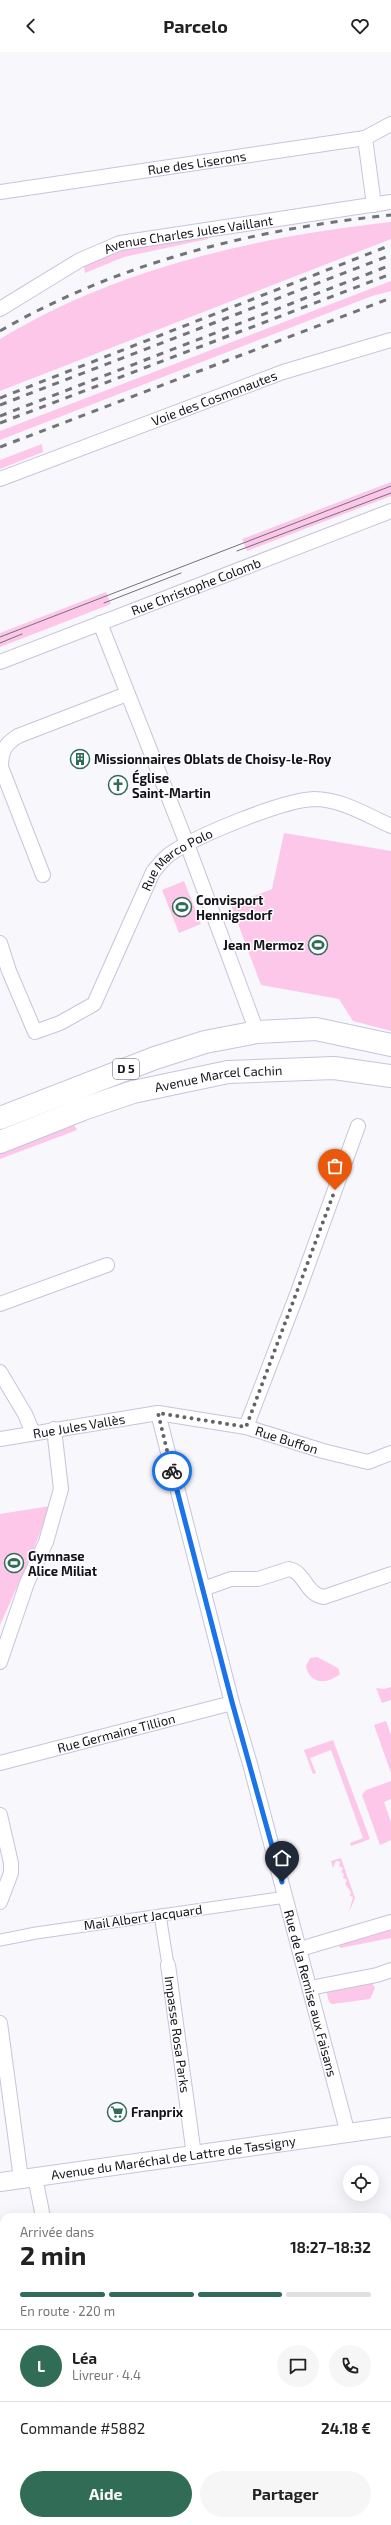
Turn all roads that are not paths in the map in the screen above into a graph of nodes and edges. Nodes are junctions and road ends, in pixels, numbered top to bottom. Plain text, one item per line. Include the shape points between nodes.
1 (391, 124) edge
2 (365, 138) junction
3 (0, 192) edge
4 (391, 202) edge
5 (374, 205) junction
6 (0, 309) edge
7 (391, 340) edge
8 (0, 479) edge
9 (391, 511) edge
10 (100, 622) junction
11 (0, 662) edge
12 (128, 694) junction
13 (391, 826) edge
14 (187, 844) junction
15 (43, 875) dead end
16 (0, 943) edge
17 (257, 1032) junction
18 (391, 1045) edge
19 (391, 1076) edge
20 (0, 1118) edge
21 (358, 1126) dead end
22 (0, 1142) edge
23 (107, 1265) dead end
24 (0, 1304) edge
25 (0, 1372) edge
26 (158, 1413) junction
27 (246, 1427) junction
28 (54, 1429) junction
29 (33, 1433) junction
30 (0, 1439) edge
31 (391, 1453) edge
32 (391, 1574) edge
33 (203, 1589) junction
34 (0, 1662) edge
35 (232, 1702) junction
36 (0, 1763) edge
37 (0, 1815) edge
38 (286, 1897) junction
39 (0, 1902) edge
40 (160, 1915) junction
41 (391, 1922) edge
42 (0, 1940) edge
43 (300, 1949) junction
44 (168, 1965) joint
45 (391, 1970) edge
46 (310, 1988) junction
47 (0, 2023) edge
48 (391, 2127) edge
49 (348, 2134) junction
50 (194, 2155) junction
51 (28, 2178) junction
52 (0, 2182) edge
53 (41, 2213) edge

1 - 2 street, Rue des Liserons
2 - 3 street, Rue des Liserons
2 - 5 street
4 - 5 street, Avenue Charles Jules Vaillant
5 - 6 street, Avenue Charles Jules Vaillant via 120,243 80,260
7 - 8 street, Voie des Cosmonautes via 283,372
9 - 10 street, Rue Christophe Colomb
10 - 11 street, Rue Christophe Colomb
10 - 12 street
12 - 14 street
12 - 15 street via 18,736 7,743 1,756 1,767
13 - 14 street, Rue Marco Polo via 343,804 315,799 293,802
14 - 16 street, Rue Marco Polo via 168,856 153,872 94,1004 60,1023 35,1032 9,972
14 - 17 street
17 - 18 main road, D 5 via 316,1029
17 - 20 main road, D 5 via 205,1042 155,1058
19 - 22 main road, Avenue Marcel Cachin / D 5 via 334,1068 228,1072 133,1092
21 - 27 street
23 - 24 street
25 - 29 street via 25,1414
26 - 27 street, Rue Buffon
26 - 28 street, Rue Jules Vallès
26 - 33 street, Rue de la Remise aux Faisans
27 - 31 street, Rue Buffon via 368,1462
28 - 29 street, Rue Jules Vallès
28 - 34 street via 60,1465 60,1496 46,1542 27,1583
29 - 30 street, Rue Jules Vallès
32 - 33 street via 324,1597 315,1594 297,1572 289,1569 258,1579 231,1579
33 - 35 street, Rue de la Remise aux Faisans
35 - 36 street, Rue Germaine Tillion
35 - 38 street, Rue de la Remise aux Faisans
37 - 39 street via 10,1853 11,1868
38 - 40 street, Mail Albert Jacquard
38 - 43 street, Rue de la Remise aux Faisans
40 - 42 street, Mail Albert Jacquard
40 - 44 street, Impasse Rosa Parks
41 - 43 street
43 - 46 street, Rue de la Remise aux Faisans
44 - 50 street, Impasse Rosa Parks
45 - 46 street
46 - 49 street, Rue de la Remise aux Faisans
47 - 51 street
48 - 49 street, Avenue du Maréchal de Lattre de Tassigny
49 - 50 street, Avenue du Maréchal de Lattre de Tassigny
50 - 51 street, Avenue du Maréchal de Lattre de Tassigny
51 - 52 street, Avenue du Maréchal de Lattre de Tassigny
51 - 53 street

